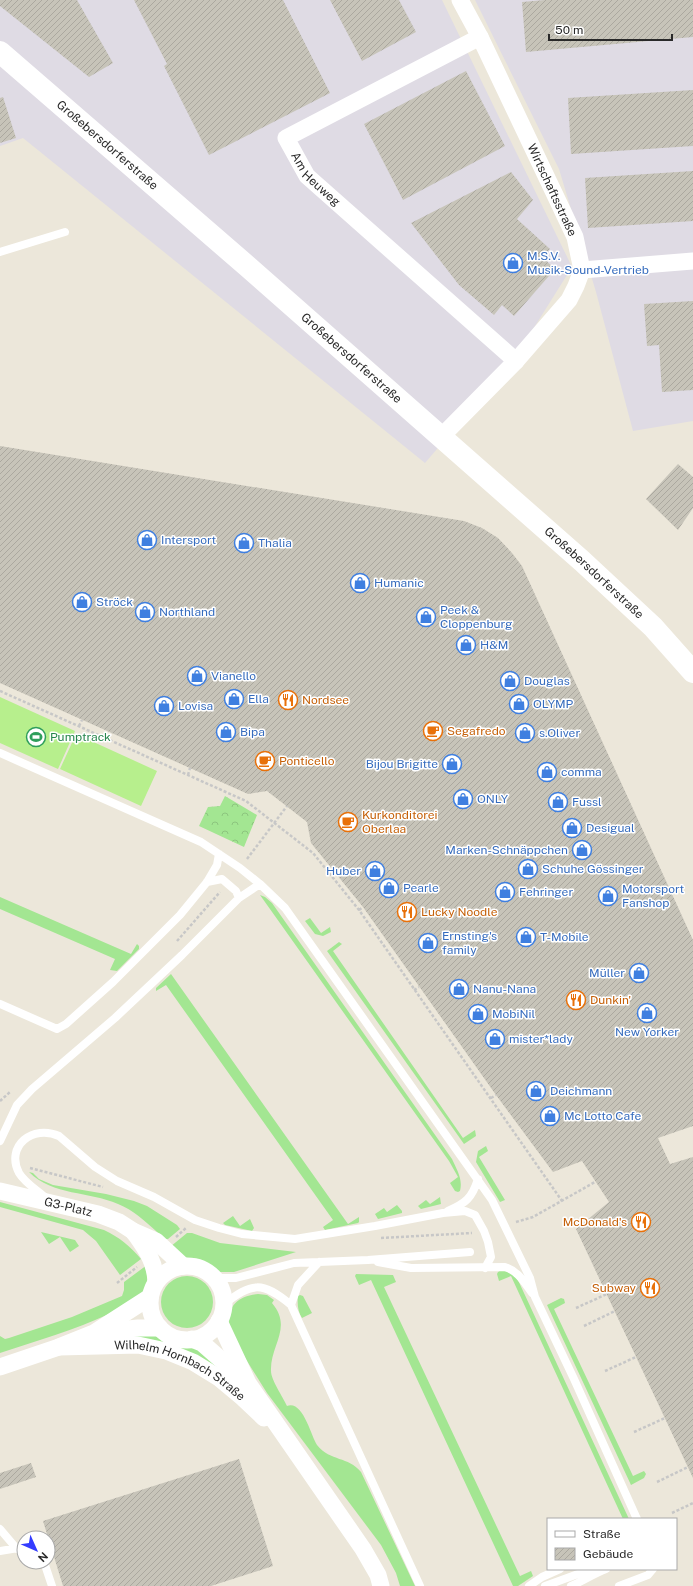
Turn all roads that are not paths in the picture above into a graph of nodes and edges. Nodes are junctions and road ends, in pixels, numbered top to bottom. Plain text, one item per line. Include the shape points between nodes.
1 (460, 0) edge
2 (480, 37) junction
3 (0, 52) edge
4 (65, 232) dead end
5 (0, 252) edge
6 (693, 261) edge
7 (582, 270) junction
8 (516, 361) junction
9 (441, 437) junction
10 (693, 672) edge
11 (0, 753) edge
12 (219, 854) junction
13 (207, 882) junction
14 (260, 884) junction
15 (239, 898) junction
16 (0, 1004) edge
17 (0, 1141) edge
18 (478, 1179) junction
19 (0, 1191) edge
20 (51, 1202) junction
21 (443, 1213) junction
22 (133, 1231) junction
23 (470, 1252) dead end
24 (368, 1260) junction
25 (319, 1262) junction
26 (183, 1266) junction
27 (485, 1268) junction
28 (214, 1278) junction
29 (153, 1289) junction
30 (536, 1297) junction
31 (291, 1305) junction
32 (221, 1313) junction
33 (160, 1328) junction
34 (94, 1333) junction
35 (192, 1339) junction
36 (59, 1347) junction
37 (0, 1367) edge
38 (248, 1384) junction
39 (284, 1434) junction
40 (637, 1518) edge
41 (0, 1529) edge
42 (16, 1544) edge
43 (16, 1549) edge
44 (0, 1551) edge
45 (47, 1570) edge
46 (558, 1570) edge
47 (604, 1570) edge
48 (652, 1570) edge
49 (594, 1574) junction
50 (52, 1586) edge
51 (382, 1586) edge
52 (420, 1586) edge
53 (529, 1586) edge
54 (545, 1586) edge
55 (571, 1586) edge
56 (619, 1586) edge

1 - 2 street, Wirtschaftsstraße
2 - 7 street, Wirtschaftsstraße via 575,237
2 - 8 street, Am Heuweg via 286,138 307,176
3 - 9 street, Großebersdorferstraße
4 - 5 lane
6 - 7 street
7 - 8 street via 569,300
8 - 9 street
9 - 10 street, Großebersdorferstraße via 653,627
11 - 12 lane via 201,842
12 - 13 lane via 217,865
12 - 14 lane
13 - 15 lane via 222,879 236,891
13 - 16 lane via 180,915 113,982 66,1024 57,1029
14 - 15 lane
14 - 18 lane via 285,908 303,932
15 - 17 lane via 146,990 32,1089 17,1105
18 - 21 lane via 474,1193
18 - 30 lane via 492,1200 530,1278
19 - 20 street, G3-Platz
20 - 21 lane via 22,1177 16,1165 16,1154 23,1141 36,1132 52,1132 95,1167 117,1181 154,1197 195,1220 242,1234 295,1239
20 - 22 street, G3-Platz via 98,1214
21 - 27 lane via 465,1211 474,1216 488,1242 490,1257
22 - 26 street, G3-Platz via 156,1241
22 - 29 street, G3-Platz via 151,1257 156,1272
23 - 24 lane
24 - 25 lane
24 - 27 lane via 411,1268
25 - 28 lane via 294,1263 236,1278
25 - 31 lane via 298,1285
26 - 28 street via 197,1267
26 - 29 street via 164,1274
27 - 30 lane via 505,1267 513,1270
28 - 32 street via 223,1294
29 - 33 street via 150,1308
29 - 34 street, Wilhelm Hornbach Straße
30 - 40 lane
31 - 32 lane via 276,1293 264,1288 250,1288 240,1292
31 - 52 lane
32 - 35 street via 208,1333
32 - 38 street, Wilhelm Hornbach Straße
33 - 34 street, Wilhelm Hornbach Straße
33 - 35 street via 174,1337
34 - 36 street, Wilhelm Hornbach Straße
35 - 38 street, Wilhelm Hornbach Straße via 202,1343
36 - 37 street, Wilhelm Hornbach Straße
36 - 39 street, Wilhelm Hornbach Straße via 138,1345 166,1351 193,1362 218,1378
38 - 39 street, Wilhelm Hornbach Straße
39 - 51 street, Wilhelm Hornbach Straße via 363,1549
41 - 42 lane
43 - 44 lane
45 - 50 lane
46 - 53 lane
47 - 49 lane
48 - 56 lane via 648,1575
49 - 54 lane via 578,1574
49 - 55 lane

